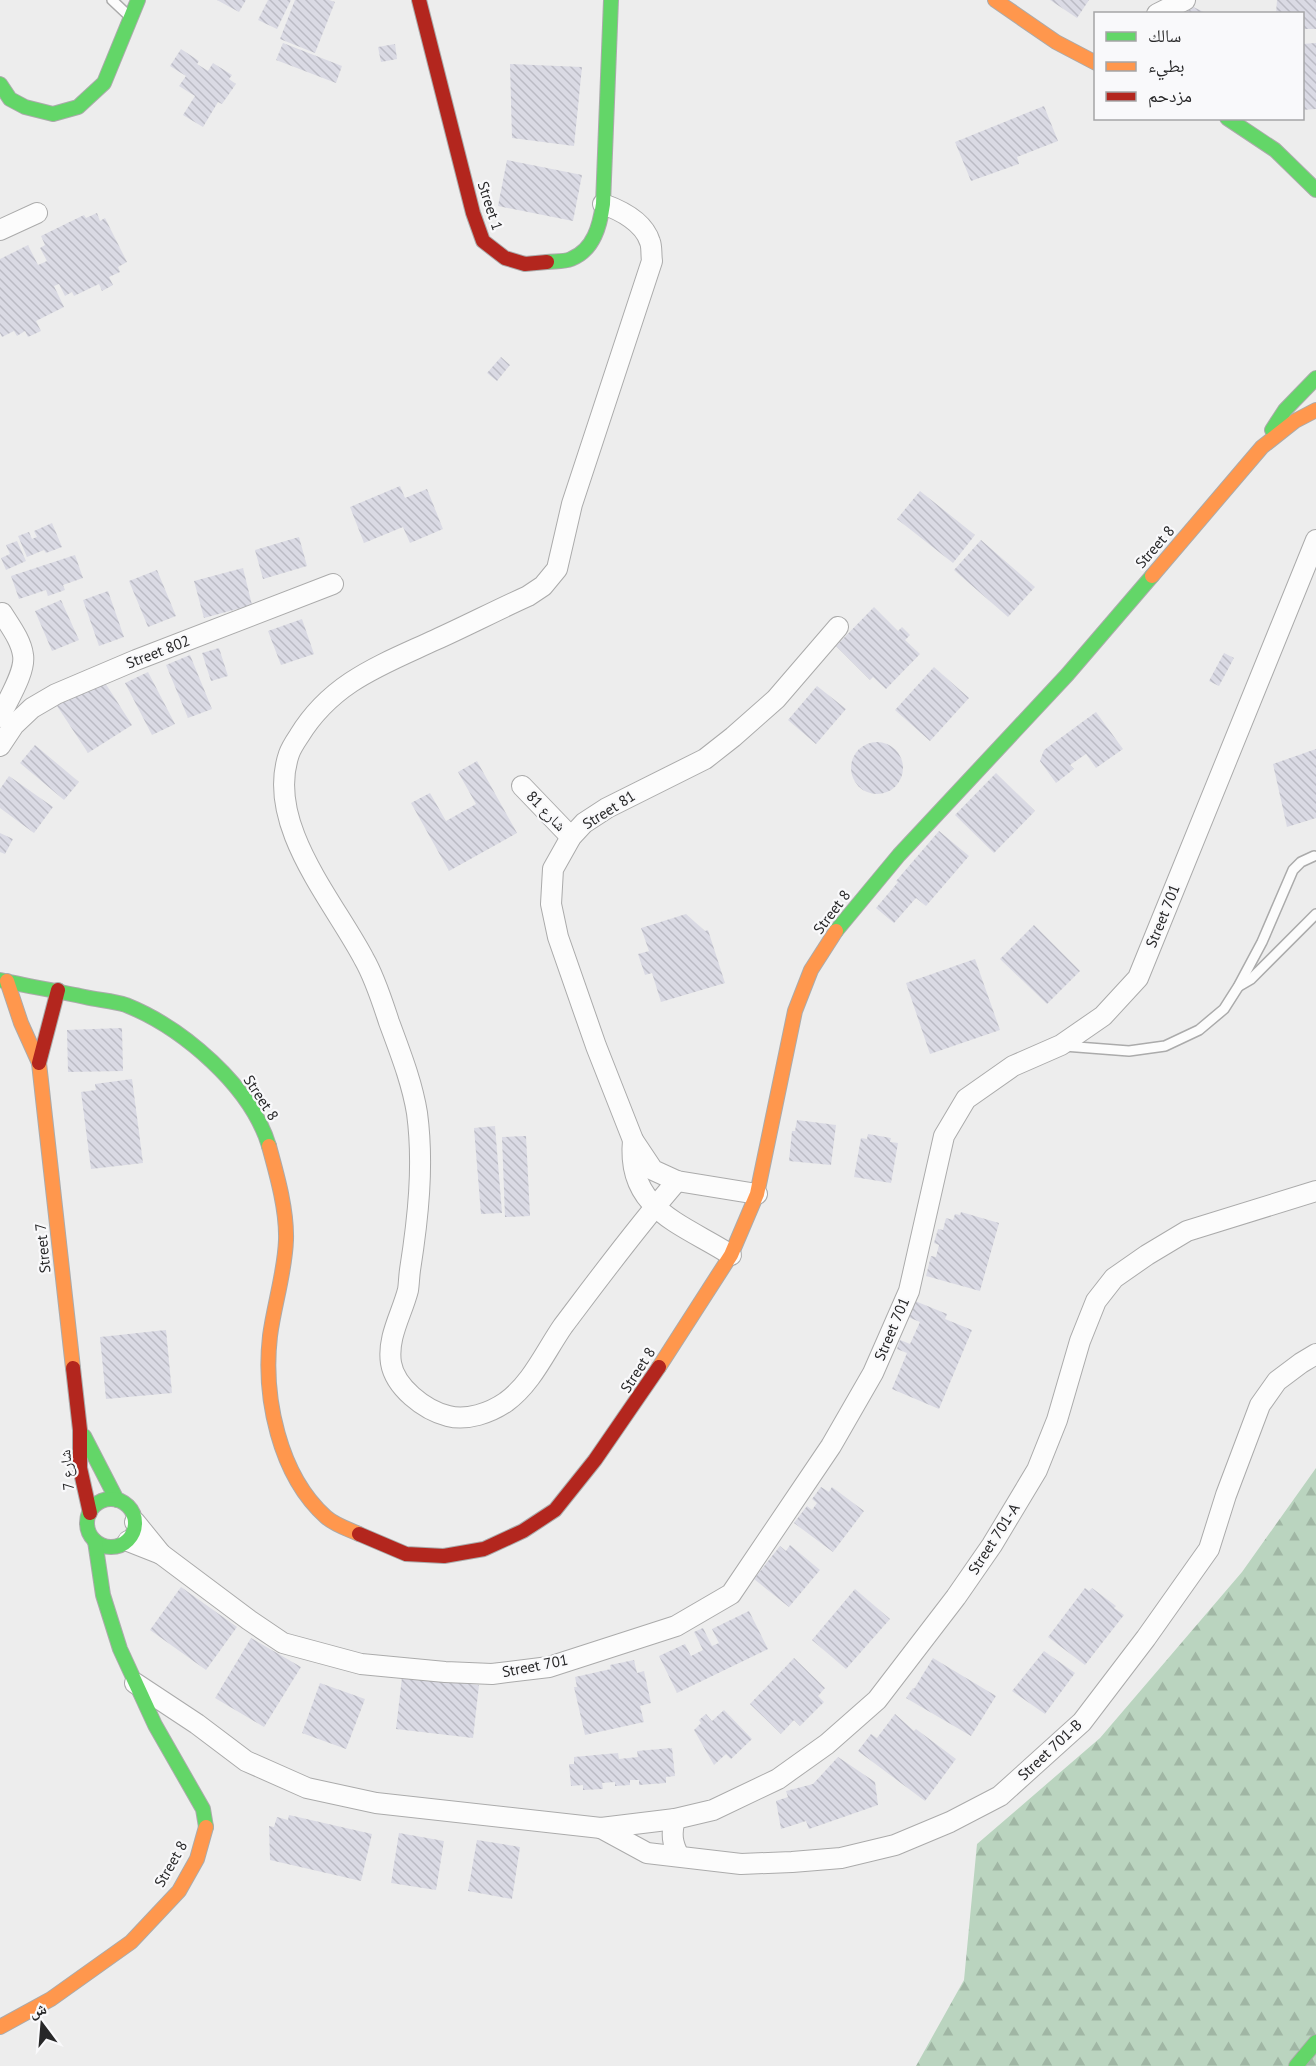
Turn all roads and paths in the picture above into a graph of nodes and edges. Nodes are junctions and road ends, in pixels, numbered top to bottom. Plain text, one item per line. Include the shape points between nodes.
1 (112, 0) edge
2 (138, 0) edge
3 (419, 0) edge
4 (611, 0) edge
5 (995, 0) edge
6 (1185, 0) edge
7 (1161, 12) edge
8 (131, 17) junction
9 (1094, 63) edge
10 (0, 84) edge
11 (1230, 120) edge
12 (1316, 190) edge
13 (603, 204) junction
14 (37, 213) dead end
15 (0, 230) edge
16 (1316, 378) edge
17 (1316, 410) edge
18 (1262, 447) junction
19 (1316, 540) edge
20 (333, 584) dead end
21 (2, 613) dead end
22 (837, 627) dead end
23 (0, 717) edge
24 (0, 746) edge
25 (522, 786) dead end
26 (571, 837) junction
27 (1314, 856) dead end
28 (1316, 914) edge
29 (3, 980) edge
30 (1238, 987) junction
31 (58, 990) junction
32 (1061, 1046) junction
33 (39, 1063) junction
34 (633, 1140) junction
35 (677, 1181) junction
36 (1316, 1191) edge
37 (757, 1194) junction
38 (654, 1208) junction
39 (731, 1255) junction
40 (1316, 1354) edge
41 (80, 1430) junction
42 (117, 1500) junction
43 (90, 1513) junction
44 (135, 1522) junction
45 (95, 1541) junction
46 (123, 1544) junction
47 (161, 1554) junction
48 (101, 1583) junction
49 (135, 1683) junction
50 (675, 1819) junction
51 (601, 1828) junction
52 (679, 1856) junction
53 (0, 2027) edge
54 (1316, 2042) edge
55 (1296, 2066) edge

1 - 8 lane
2 - 8 main road
3 - 13 main road, Street 1 via 483,241 505,258 525,264 571,259 593,241
4 - 13 main road, Street 1
5 - 9 main road via 1074,54
6 - 7 street
8 - 10 main road via 104,83 78,107 53,114 25,107 10,99
11 - 12 main road via 1275,150
13 - 38 street via 618,209 643,229 650,241 652,261 572,504 557,569 528,596 367,671 331,697 308,721 289,752 283,783 292,829 366,962 414,1096 419,1177 414,1248 408,1288 390,1348 391,1366 398,1381 425,1406 449,1417 487,1413 507,1401 522,1387 561,1329
14 - 15 street
16 - 18 main road, Street 8 via 1285,410
17 - 18 main road, Street 8
18 - 37 main road, Street 8 via 1067,675 899,855 839,926 811,970 795,1011
19 - 32 street, Street 701 via 1138,978 1103,1016
20 - 24 street, Street 802 via 57,694 32,708
21 - 23 street via 24,658
22 - 26 street, Street 81 via 776,699 733,737 705,759 607,808
25 - 26 street, شارع 81
26 - 34 street, Street 81 via 554,869 551,904 558,937
27 - 30 lane via 1293,870
28 - 30 lane via 1251,979
29 - 31 main road, Street 8
29 - 33 main road
30 - 32 lane via 1224,1009 1199,1030 1165,1046 1129,1051
31 - 33 main road
31 - 39 main road, Street 8 via 125,1005 171,1029 207,1057 236,1087 263,1126 280,1184 286,1240 270,1338 270,1398 285,1460 304,1494 328,1519 406,1554 444,1556 484,1548 523,1531 555,1510 596,1460
32 - 47 street, Street 701 via 1013,1066 966,1099 944,1136 909,1291 873,1373 831,1446 731,1594 676,1626 549,1667 492,1674 360,1664 284,1643
33 - 41 main road, Street 7
34 - 35 street, Street 81 via 653,1170
34 - 38 street, Street 81 via 634,1175
35 - 37 street, Street 81
35 - 38 street
36 - 50 street, Street 701-A via 1187,1230 1114,1278 1096,1301 1037,1470 956,1597 877,1700 827,1744 778,1779 713,1810
37 - 39 main road, Street 8
38 - 39 street, Street 81
40 - 52 street, Street 701-B via 1277,1381 1260,1405 1209,1550 1082,1722 1000,1796 896,1845 841,1858 741,1864
41 - 42 main road, شارع 7
41 - 43 main road, شارع 7 via 80,1468
42 - 43 main road via 97,1504
42 - 44 main road via 133,1512
43 - 45 main road via 87,1523
44 - 46 main road via 134,1532
44 - 47 street, Street 701
45 - 46 main road via 106,1547
45 - 48 main road, Street 8
46 - 47 street, Street 701
46 - 48 main road
48 - 49 main road, Street 8 via 111,1622
49 - 51 street via 246,1761 307,1788 376,1803
49 - 53 main road, Street 8 via 203,1809 206,1826 197,1859 179,1891 131,1942 51,2000
50 - 51 street, Street 701-A
50 - 52 street via 671,1832
51 - 52 street, Street 701-B via 647,1853
54 - 55 main road

